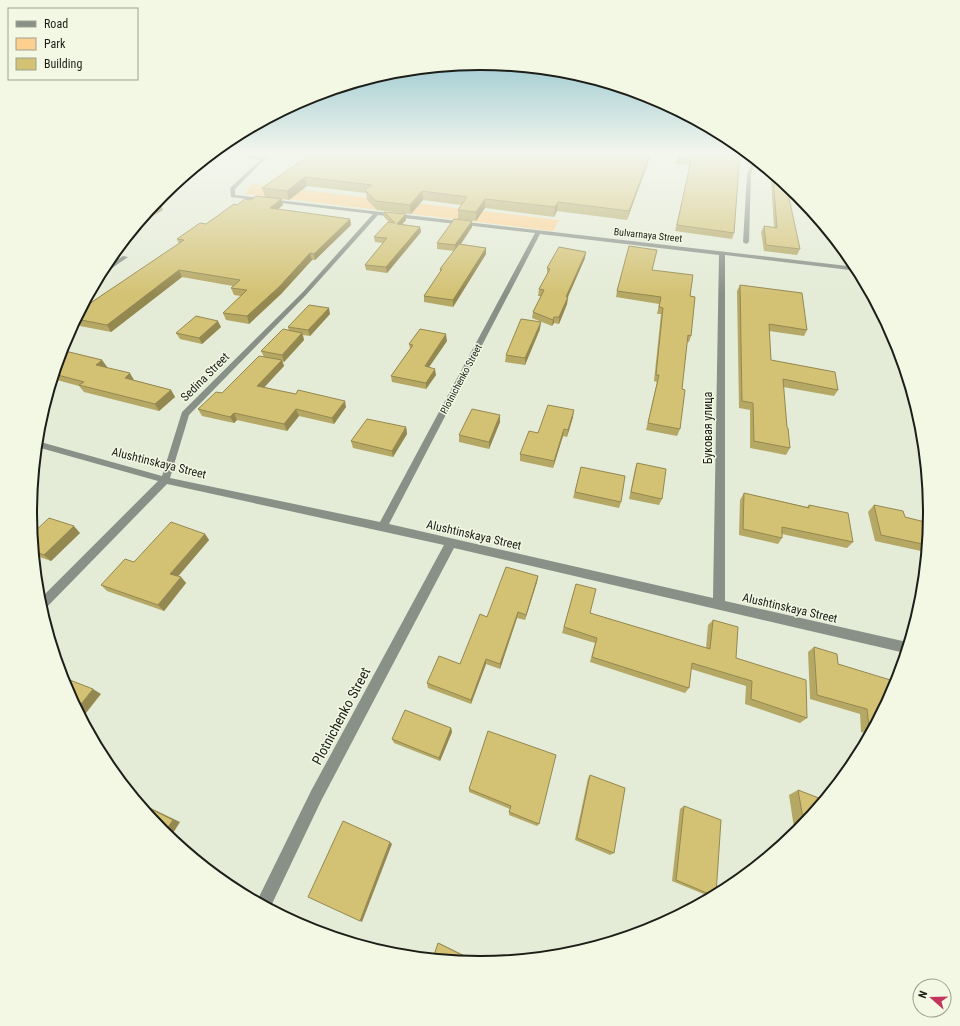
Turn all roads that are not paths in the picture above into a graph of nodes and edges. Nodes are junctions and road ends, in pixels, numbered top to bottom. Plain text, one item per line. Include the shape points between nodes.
1 (266, 200) edge
2 (748, 200) edge
3 (377, 213) junction
4 (539, 231) junction
5 (746, 242) dead end
6 (722, 252) junction
7 (125, 257) dead end
8 (114, 265) edge
9 (849, 268) edge
10 (43, 446) edge
11 (165, 480) junction
12 (383, 527) junction
13 (451, 543) junction
14 (46, 600) edge
15 (719, 605) junction
16 (902, 647) edge
17 (265, 901) edge

1 - 3 street, Bulvarnaya Street
2 - 5 street
3 - 4 street, Bulvarnaya Street
3 - 11 street, Sedina Street via 304,294 185,414
4 - 6 street, Bulvarnaya Street
4 - 12 street, Plotnichenko Street
6 - 9 street, Bulvarnaya Street
6 - 15 street, Буковая улица
7 - 8 street
10 - 11 street, Alushtinskaya Street
11 - 12 street, Alushtinskaya Street
11 - 14 street, Sedina Street
12 - 13 street, Alushtinskaya Street
13 - 15 street, Alushtinskaya Street
13 - 17 street, Plotnichenko Street via 316,796
15 - 16 street, Alushtinskaya Street

